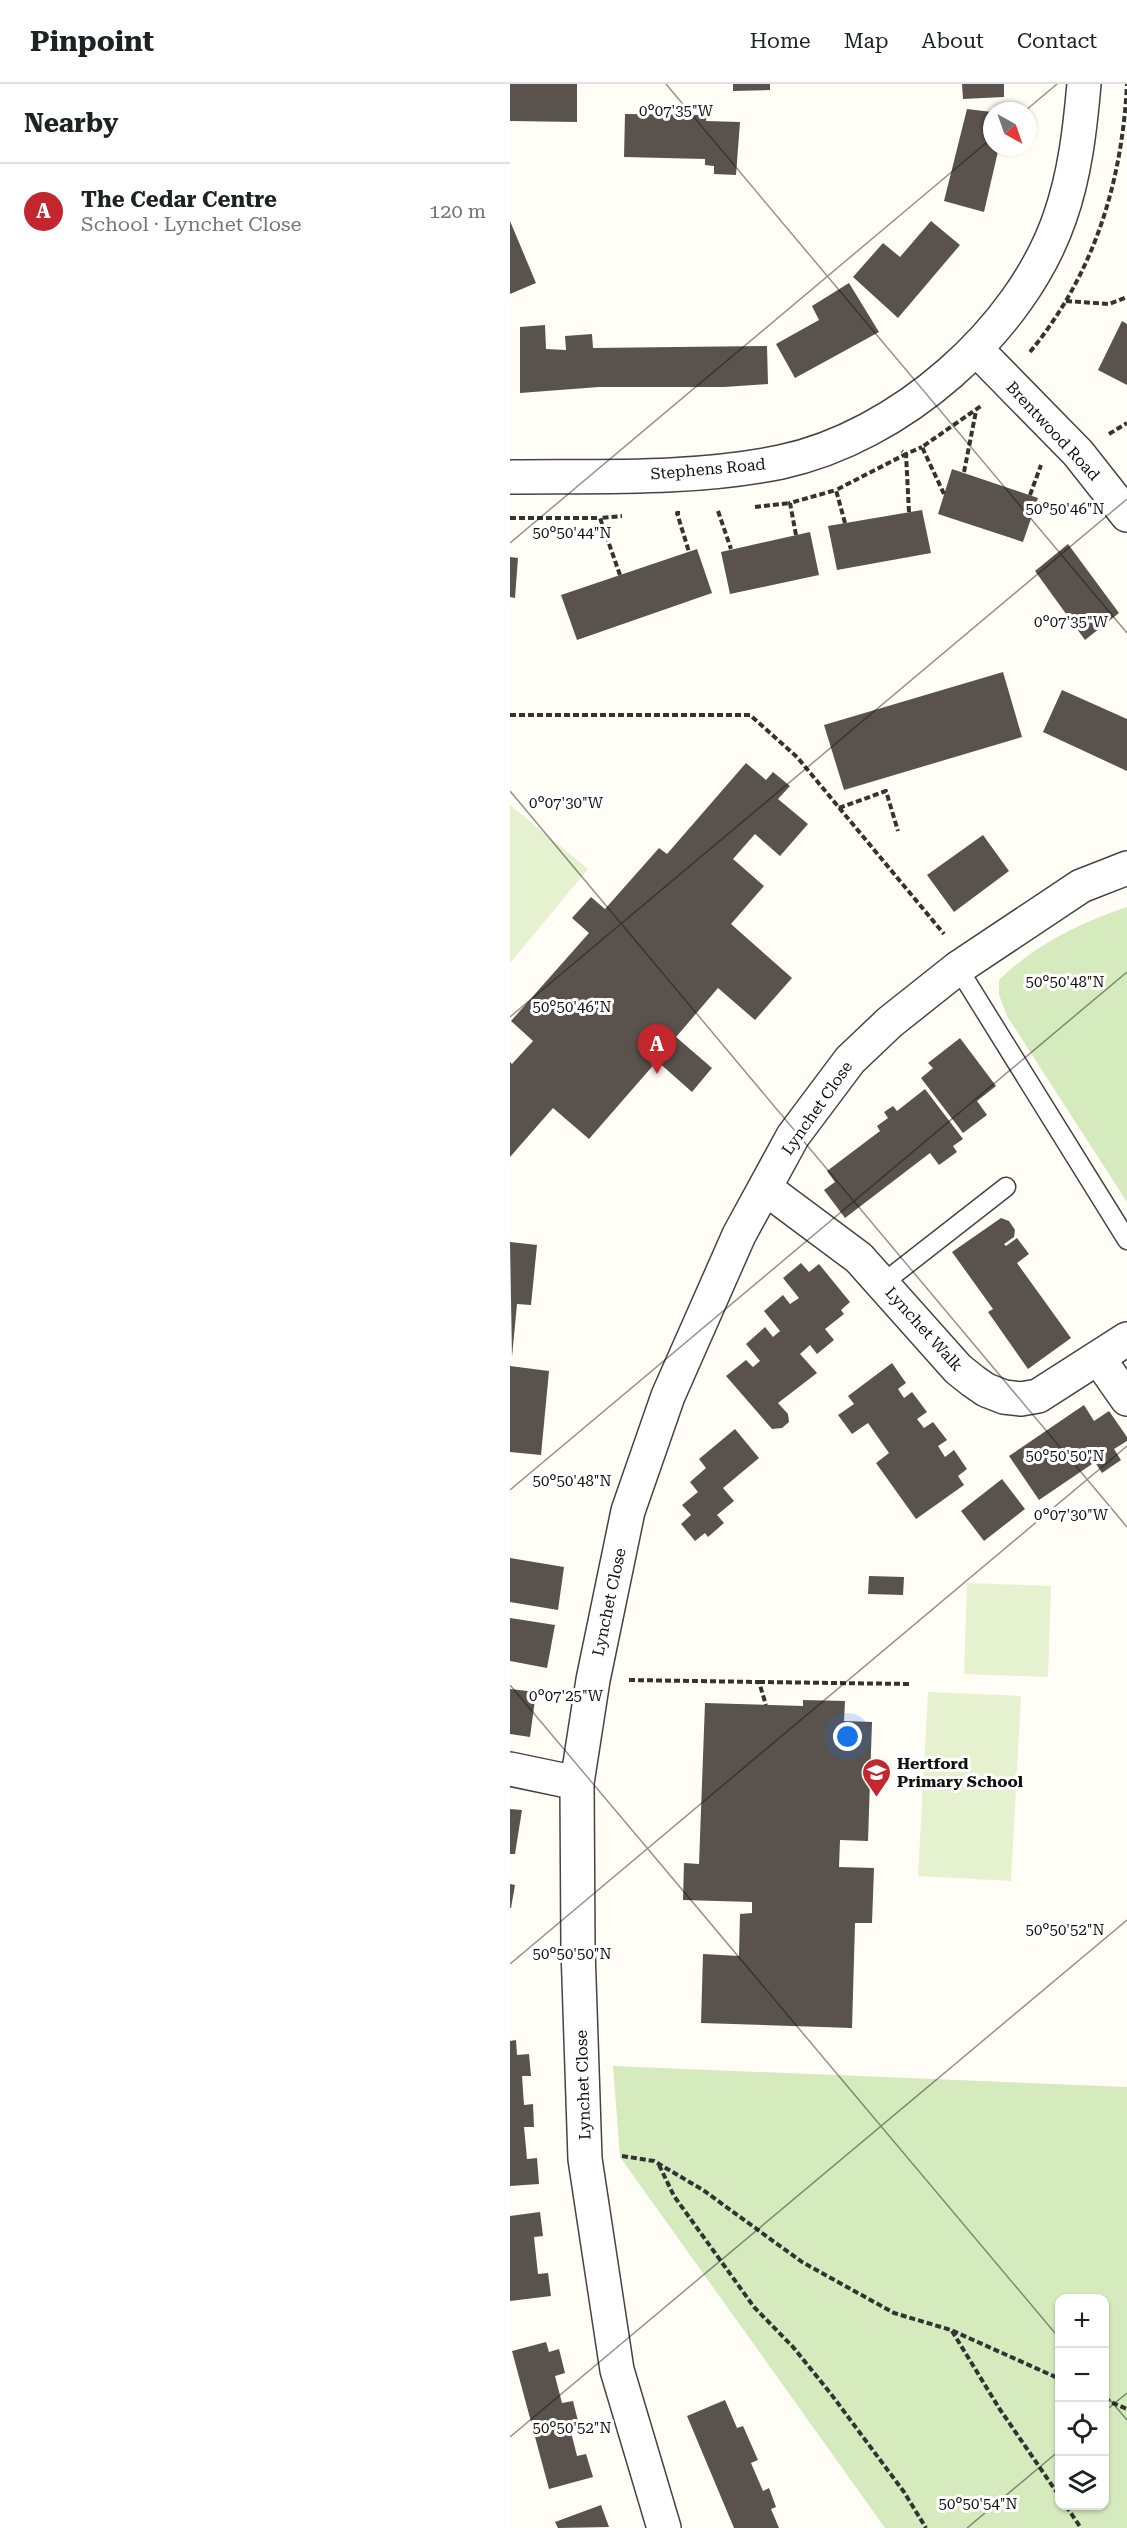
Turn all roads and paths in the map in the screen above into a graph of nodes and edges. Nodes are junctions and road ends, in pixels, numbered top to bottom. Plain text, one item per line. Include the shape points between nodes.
1 (1084, 84) edge
2 (1127, 297) edge
3 (1066, 301) dead end
4 (977, 350) junction
5 (976, 411) dead end
6 (922, 447) dead end
7 (964, 472) dead end
8 (510, 477) edge
9 (836, 490) dead end
10 (790, 503) junction
11 (748, 508) dead end
12 (727, 510) dead end
13 (909, 512) dead end
14 (677, 513) junction
15 (687, 513) dead end
16 (667, 514) dead end
17 (1127, 515) edge
18 (627, 516) dead end
19 (510, 518) edge
20 (600, 518) junction
21 (796, 535) dead end
22 (731, 549) dead end
23 (689, 552) dead end
24 (620, 575) dead end
25 (510, 715) edge
26 (839, 808) junction
27 (898, 831) dead end
28 (1127, 868) edge
29 (963, 965) junction
30 (1006, 1187) dead end
31 (765, 1188) junction
32 (1127, 1240) edge
33 (882, 1283) junction
34 (1127, 1339) edge
35 (1099, 1359) junction
36 (1127, 1399) edge
37 (592, 1680) junction
38 (759, 1682) junction
39 (911, 1684) dead end
40 (766, 1705) dead end
41 (510, 1769) edge
42 (577, 1783) junction
43 (585, 2159) junction
44 (658, 2164) junction
45 (951, 2330) junction
46 (1055, 2377) edge
47 (1109, 2401) edge
48 (1127, 2409) edge
49 (1055, 2491) edge
50 (1069, 2510) edge
51 (664, 2528) edge
52 (926, 2528) edge
53 (1081, 2528) edge

1 - 4 street, Stephens Road via 1078,147 1060,218 1027,286
2 - 3 path via 1109,304
4 - 8 street, Stephens Road via 911,403 874,426 828,448 782,462 725,470 620,476
4 - 17 street, Brentwood Road via 1078,453
5 - 7 path
6 - 13 path via 906,454
9 - 10 path
10 - 11 path
10 - 21 path
12 - 22 path via 716,511
14 - 15 path
14 - 16 path
14 - 23 path
18 - 20 path
19 - 20 path
20 - 24 path
25 - 26 path via 750,715 797,757
26 - 27 path via 886,791
26 - 29 path
28 - 29 street, Lynchet Close via 1081,886
29 - 31 street, Lynchet Close via 890,1022 850,1060 793,1136
29 - 32 lane
30 - 33 lane
31 - 33 street, Lynchet Walk via 859,1258
31 - 37 street, Lynchet Close via 704,1311 652,1440 628,1511
33 - 35 street, Lynchet Walk via 958,1369 994,1394 1021,1399 1038,1396
34 - 35 street, Lynchet Walk
35 - 36 street
37 - 38 path
37 - 42 street, Lynchet Close
38 - 39 path
38 - 40 path
41 - 42 street
42 - 43 street, Lynchet Close
43 - 44 path via 627,2155
43 - 51 street, Lynchet Close via 617,2370
44 - 45 path via 703,2190 802,2262 894,2313
44 - 52 path via 674,2196 754,2307 831,2394
45 - 46 path
45 - 49 path
47 - 48 path
50 - 53 path

